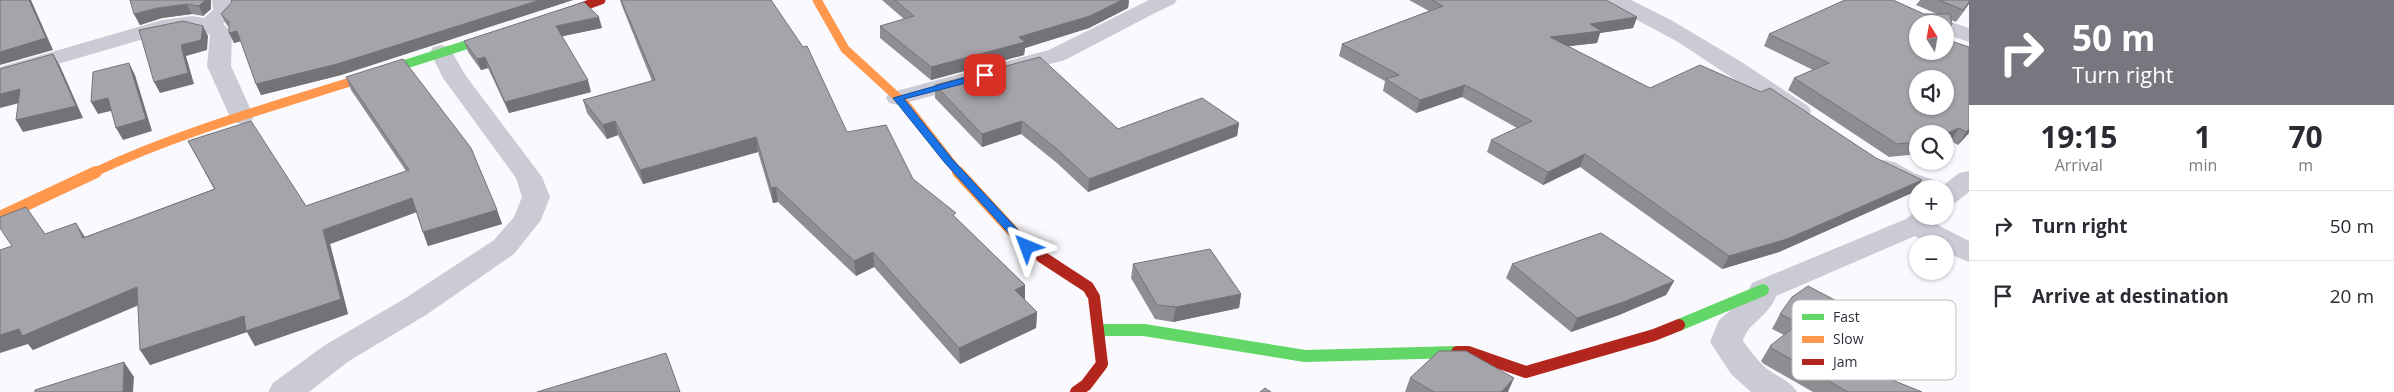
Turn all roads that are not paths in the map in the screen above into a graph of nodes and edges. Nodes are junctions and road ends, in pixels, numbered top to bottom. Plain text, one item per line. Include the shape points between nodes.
1 (222, 0) edge
2 (601, 0) edge
3 (817, 0) edge
4 (1167, 0) edge
5 (1614, 0) edge
6 (536, 22) edge
7 (209, 25) junction
8 (1954, 30) edge
9 (508, 31) edge
10 (1969, 35) edge
11 (441, 52) junction
12 (0, 74) edge
13 (898, 98) junction
14 (242, 117) junction
15 (1819, 124) edge
16 (1866, 157) edge
17 (1909, 180) edge
18 (0, 217) edge
19 (1911, 225) edge
20 (1926, 225) edge
21 (1969, 253) edge
22 (1763, 290) junction
23 (1098, 330) junction
24 (285, 392) edge
25 (1076, 392) edge
26 (1780, 392) edge

1 - 7 street via 224,11
2 - 6 street
3 - 13 street via 845,49
4 - 13 street via 1057,55
5 - 15 street via 1654,18 1708,49
7 - 12 street via 192,23 162,27
7 - 14 street via 221,32 219,66
8 - 10 street
9 - 11 street
11 - 14 street
11 - 24 street via 455,78 529,177 536,197 527,220 504,247 415,307 337,353
13 - 23 street via 948,161 1027,247 1088,287 1094,297
14 - 18 street via 118,161
16 - 17 street
19 - 22 street
20 - 21 street
22 - 23 street via 1654,335 1526,372 1468,352 1305,356 1144,330
22 - 26 street via 1758,304 1730,328 1726,342 1744,368 1761,384
23 - 25 street via 1102,364 1086,385

